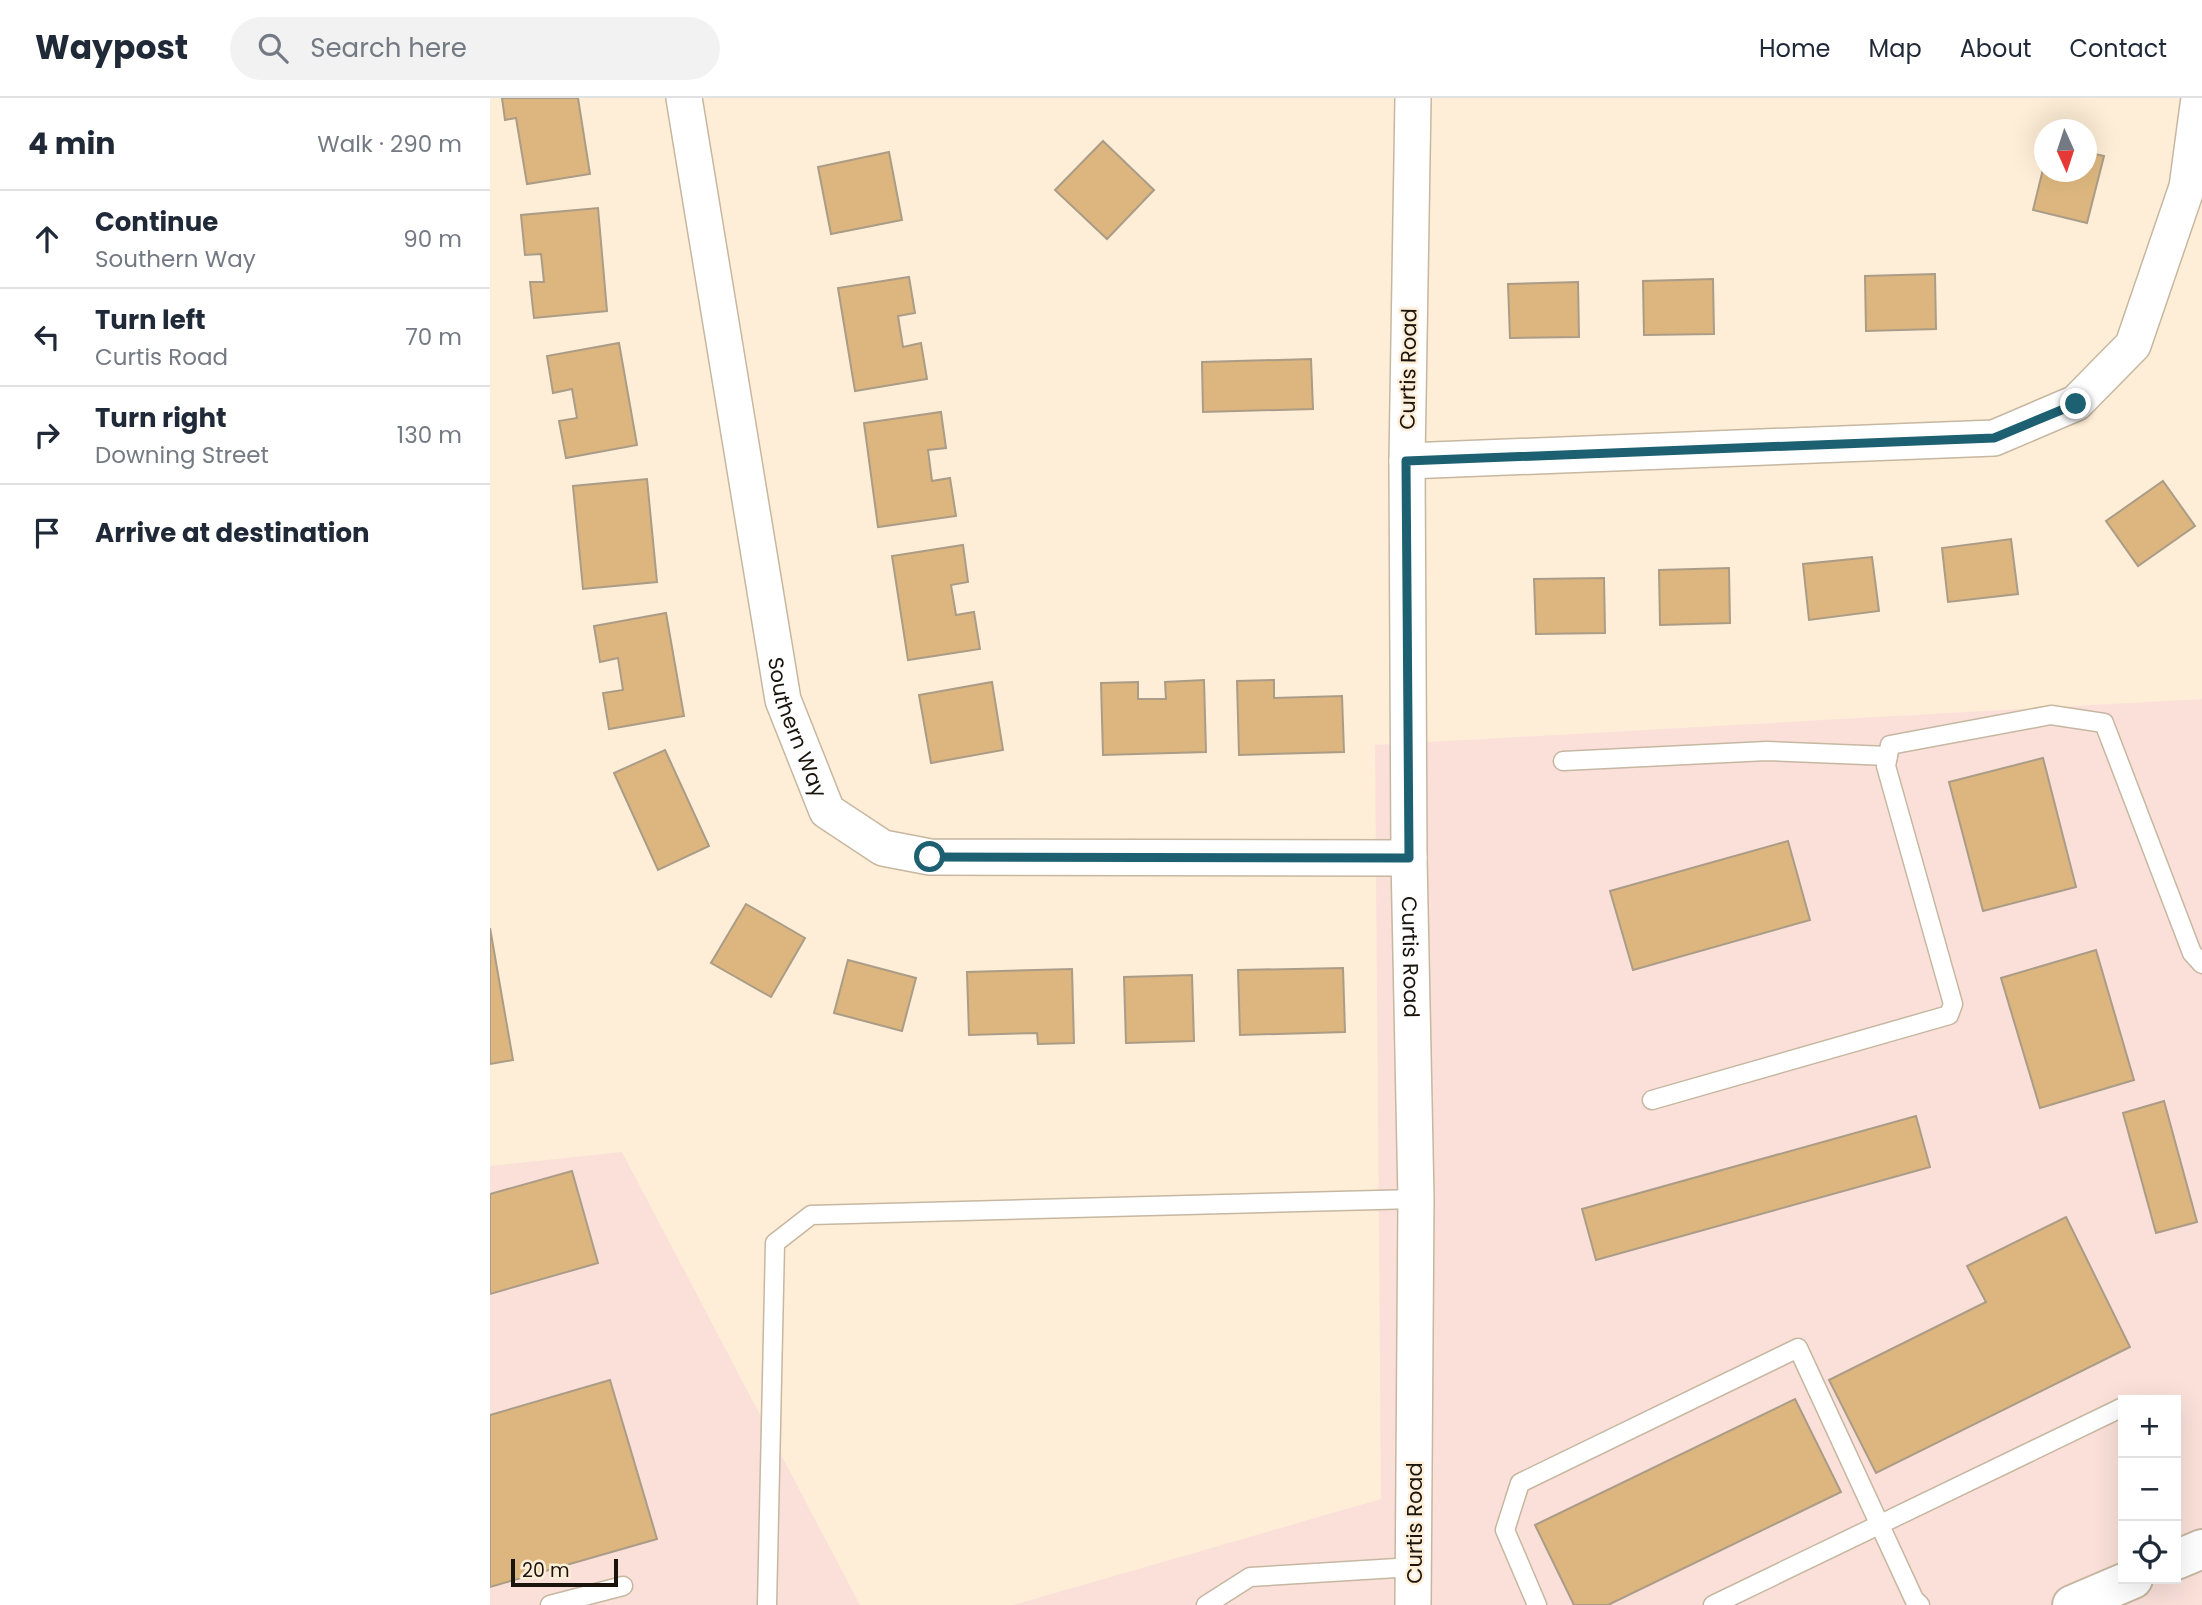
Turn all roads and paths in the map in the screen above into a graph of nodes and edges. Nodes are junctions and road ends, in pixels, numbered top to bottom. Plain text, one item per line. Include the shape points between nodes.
1 (684, 98) edge
2 (1413, 98) edge
3 (2199, 98) edge
4 (1406, 461) junction
5 (1888, 756) junction
6 (1563, 761) dead end
7 (1409, 858) junction
8 (2202, 964) edge
9 (1653, 1100) dead end
10 (1416, 1199) junction
11 (2118, 1409) edge
12 (1878, 1524) junction
13 (2202, 1549) edge
14 (2181, 1558) edge
15 (1413, 1567) junction
16 (2121, 1584) edge
17 (623, 1586) dead end
18 (551, 1605) edge
19 (767, 1605) edge
20 (1206, 1605) edge
21 (1413, 1605) edge
22 (1537, 1605) edge
23 (1713, 1605) edge
24 (1920, 1605) edge
25 (2072, 1605) edge

1 - 7 street, Southern Way via 783,700 827,811 884,848 930,857
2 - 4 street, Curtis Road
3 - 4 street via 2187,187 2133,345 2076,404 1994,438
4 - 7 street, Curtis Road
5 - 6 lane via 1767,751
5 - 8 lane via 1890,746 2052,715 2104,723 2192,953
5 - 9 lane via 1886,766 1953,1004 1949,1015
7 - 10 street, Curtis Road
10 - 15 street, Curtis Road
10 - 19 lane via 811,1215 775,1243
11 - 12 lane
12 - 22 lane via 1798,1348 1520,1483 1505,1530
12 - 23 lane
12 - 24 lane
13 - 14 street
15 - 20 lane via 1250,1577
15 - 21 street, Curtis Road
16 - 25 street
17 - 18 lane

